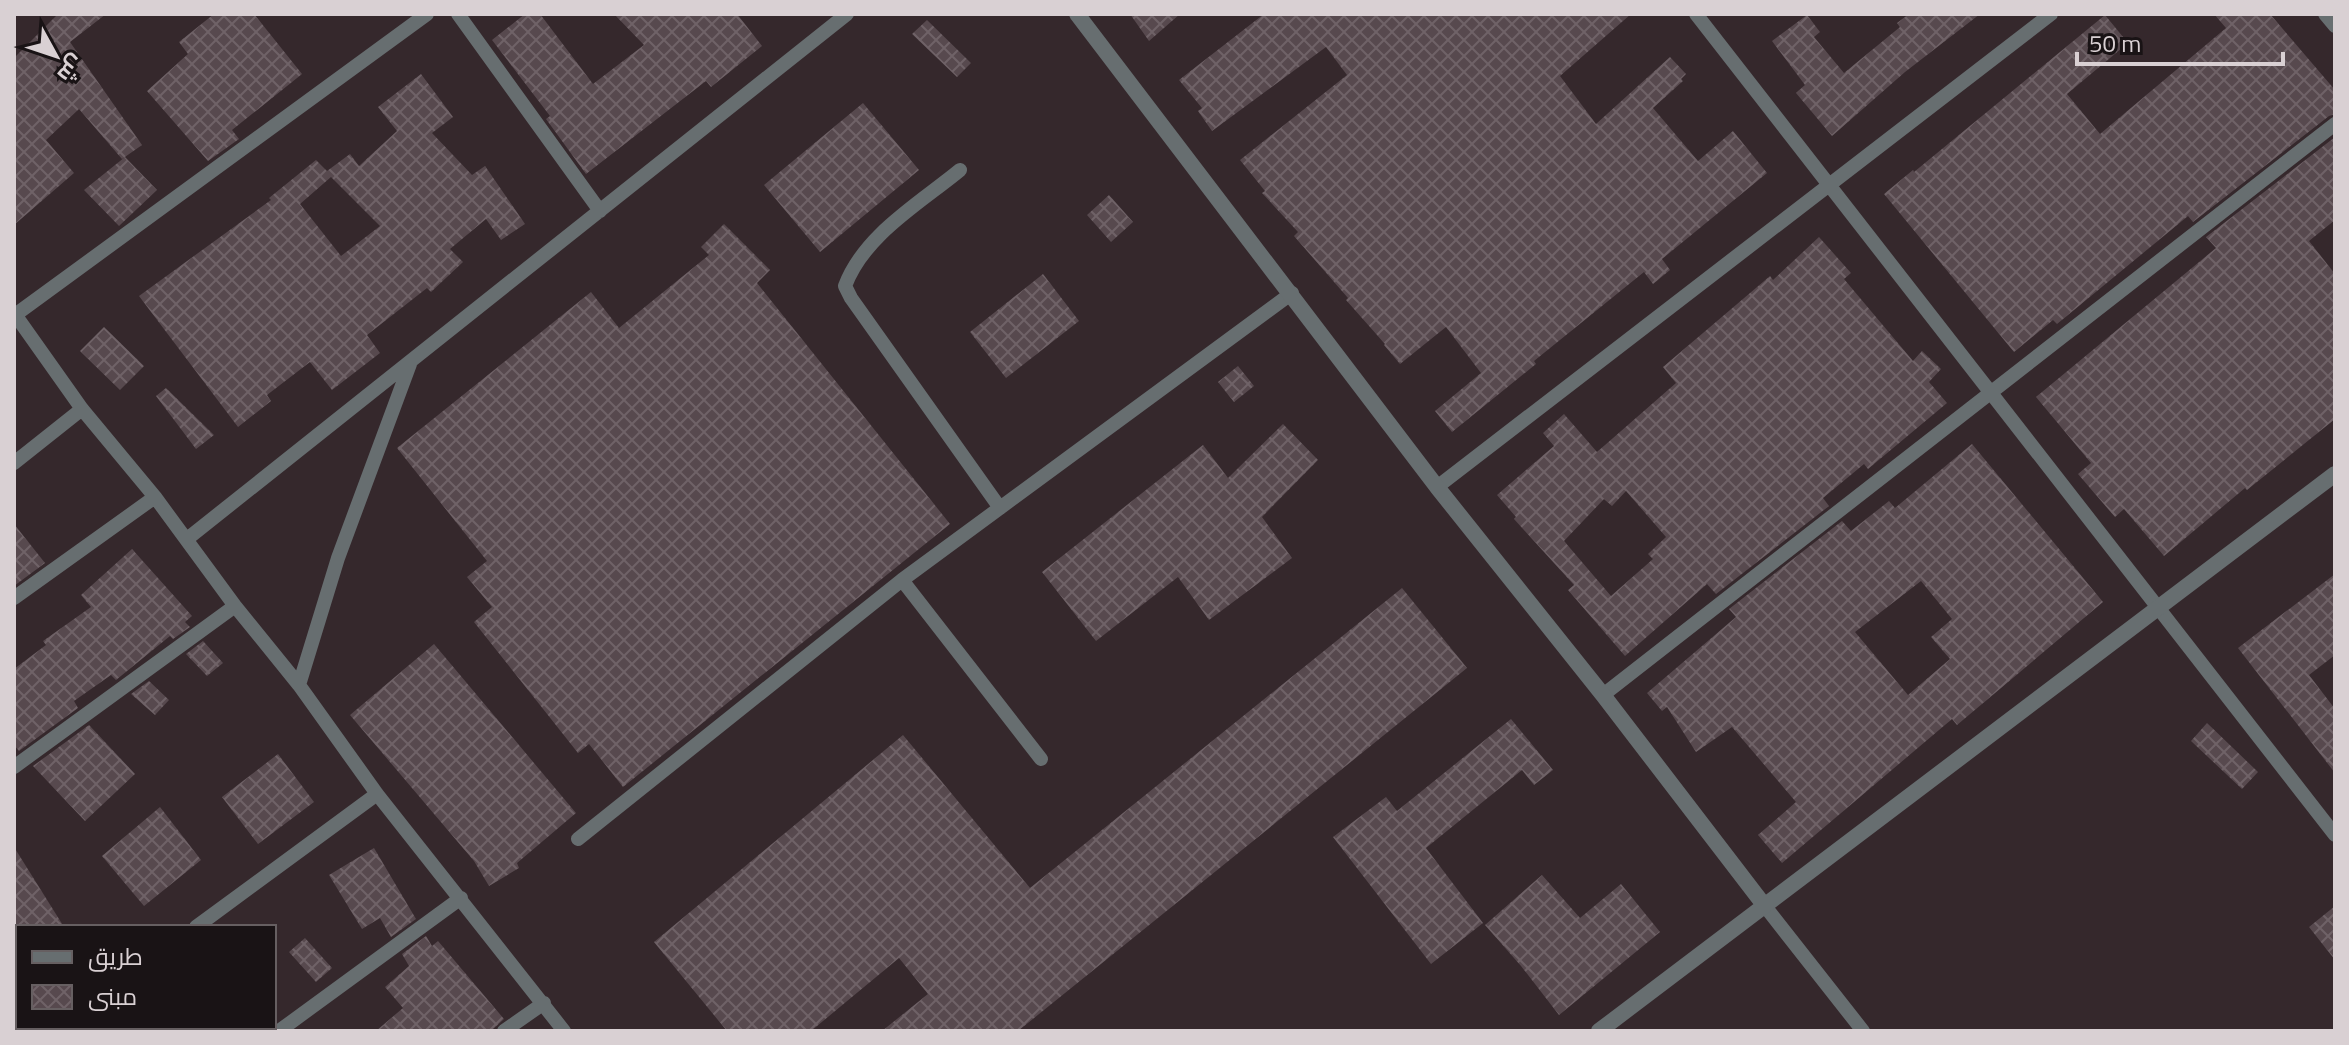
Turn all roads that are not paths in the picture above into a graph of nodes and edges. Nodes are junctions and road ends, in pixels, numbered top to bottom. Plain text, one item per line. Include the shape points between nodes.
1 (427, 14) edge
2 (458, 14) edge
3 (847, 14) edge
4 (1077, 14) edge
5 (1696, 14) edge
6 (2051, 14) edge
7 (2325, 14) edge
8 (2335, 26) edge
9 (2335, 124) edge
10 (960, 170) dead end
11 (1829, 185) junction
12 (600, 211) junction
13 (1292, 293) junction
14 (15, 314) edge
15 (410, 362) junction
16 (1991, 393) junction
17 (82, 409) junction
18 (14, 463) edge
19 (2335, 474) edge
20 (1437, 487) junction
21 (155, 497) junction
22 (1000, 508) junction
23 (187, 539) junction
24 (902, 580) junction
25 (14, 598) edge
26 (235, 606) junction
27 (2158, 608) junction
28 (299, 685) junction
29 (1603, 695) junction
30 (1041, 759) dead end
31 (14, 766) edge
32 (377, 794) junction
33 (2335, 835) edge
34 (578, 839) dead end
35 (461, 898) junction
36 (1764, 905) junction
37 (200, 925) edge
38 (544, 1003) junction
39 (279, 1031) edge
40 (504, 1031) edge
41 (564, 1031) edge
42 (1599, 1031) edge
43 (1863, 1031) edge

1 - 14 lane
2 - 12 lane
3 - 12 lane
4 - 13 street
5 - 11 lane
6 - 11 lane
7 - 8 lane
9 - 16 lane
10 - 22 lane via 871,242 845,286
11 - 16 lane
11 - 20 lane
12 - 15 lane
13 - 20 street
13 - 22 lane
14 - 17 lane
15 - 23 lane
15 - 28 lane via 343,544
16 - 27 lane
16 - 29 lane
17 - 18 lane
17 - 21 lane
19 - 27 street
20 - 29 street
21 - 23 lane
21 - 25 lane
22 - 24 lane
23 - 26 lane
24 - 30 lane
24 - 34 lane
26 - 28 lane
26 - 31 lane
27 - 33 lane
27 - 36 street
28 - 32 lane
29 - 36 street
32 - 35 lane
32 - 37 lane
35 - 38 lane
35 - 39 lane
36 - 42 street
36 - 43 lane
38 - 40 lane
38 - 41 lane

